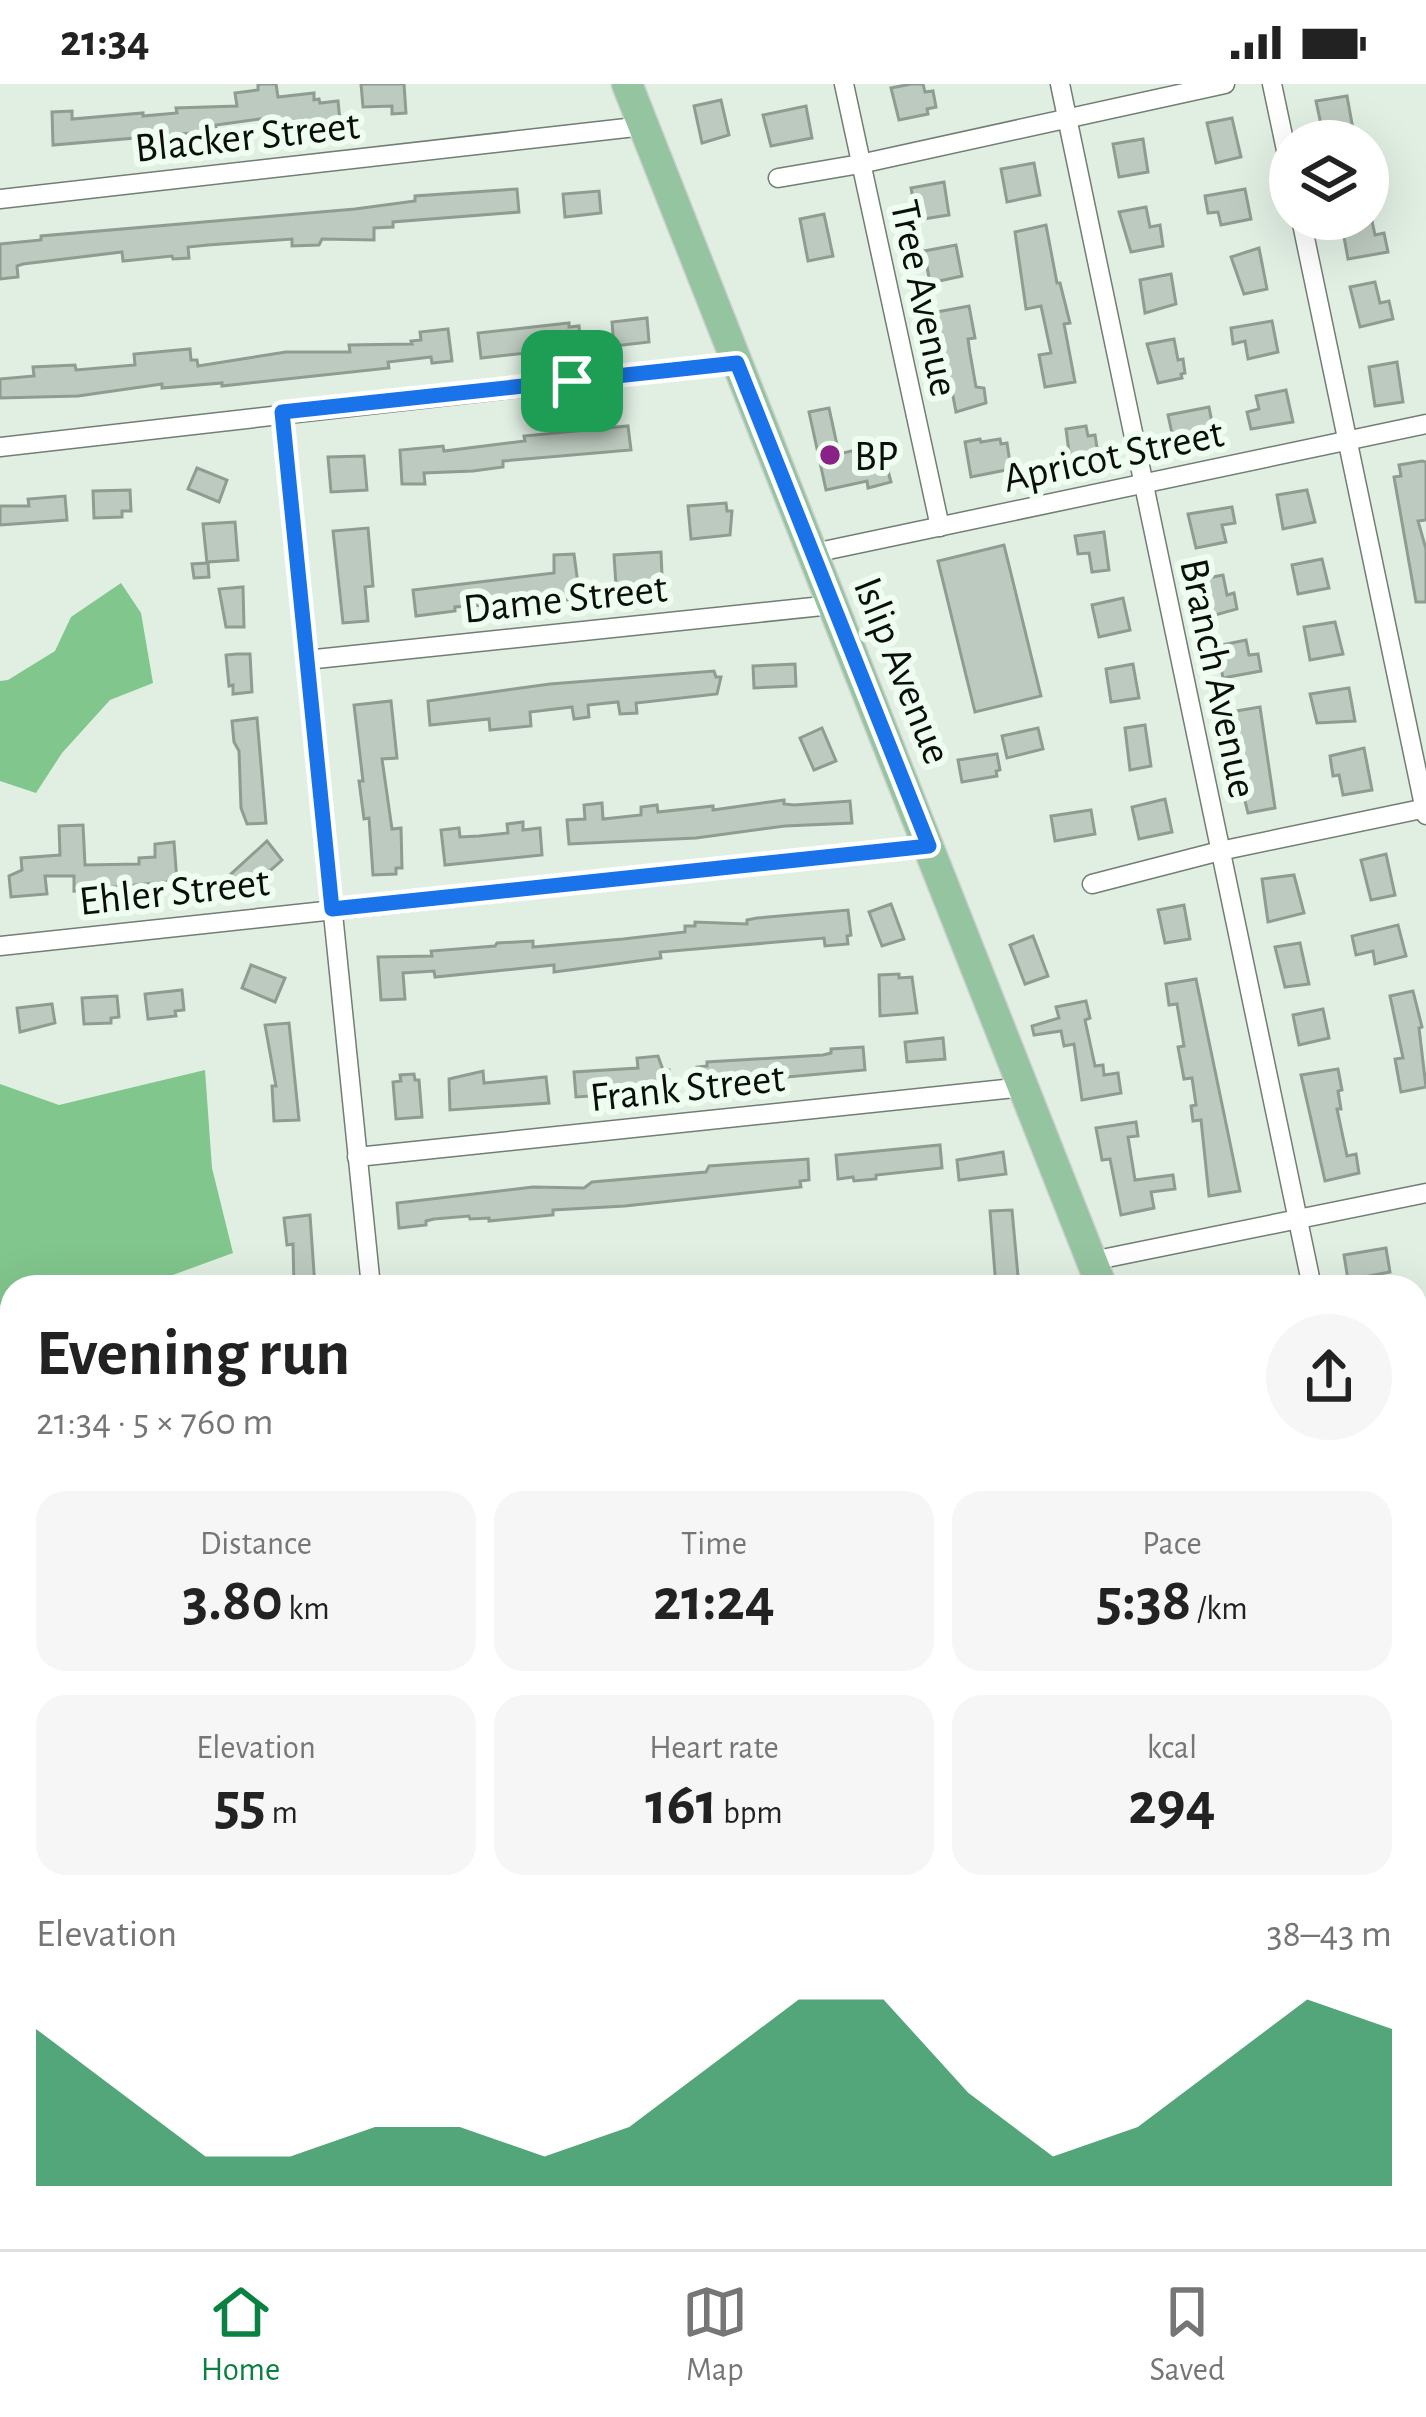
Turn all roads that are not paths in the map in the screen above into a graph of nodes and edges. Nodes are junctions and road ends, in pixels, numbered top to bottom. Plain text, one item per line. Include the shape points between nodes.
1 (627, 84) edge
2 (844, 84) edge
3 (1060, 84) edge
4 (1225, 84) edge
5 (1272, 84) edge
6 (1068, 119) junction
7 (1280, 120) edge
8 (644, 126) junction
9 (860, 164) junction
10 (778, 178) dead end
11 (0, 199) edge
12 (1305, 240) edge
13 (737, 363) junction
14 (282, 412) junction
15 (1426, 424) edge
16 (1348, 441) junction
17 (0, 447) edge
18 (1142, 484) junction
19 (940, 526) junction
20 (814, 553) junction
21 (832, 605) junction
22 (306, 660) junction
23 (1425, 810) edge
24 (929, 846) junction
25 (1220, 850) junction
26 (1092, 884) dead end
27 (332, 909) junction
28 (0, 946) edge
29 (1024, 1087) junction
30 (357, 1157) junction
31 (1426, 1192) edge
32 (1298, 1219) junction
33 (1097, 1274) edge
34 (370, 1275) edge
35 (1310, 1275) edge

1 - 8 main road, Islip Avenue
2 - 9 street, Tree Avenue
3 - 6 street, Branch Avenue
4 - 6 street
5 - 7 street
6 - 9 street
6 - 18 street, Branch Avenue
8 - 11 street, Blacker Street
8 - 13 main road, Islip Avenue
9 - 10 street
9 - 19 street, Tree Avenue
12 - 16 street
13 - 14 street
13 - 20 main road, Islip Avenue
14 - 17 street
14 - 22 street
15 - 16 street, Apricot Street
16 - 18 street, Apricot Street
16 - 23 street
18 - 19 street, Apricot Street
18 - 25 street, Branch Avenue
19 - 20 street, Apricot Street
20 - 21 main road, Islip Avenue
21 - 22 street, Dame Street
21 - 24 main road, Islip Avenue
22 - 27 street
23 - 25 street
24 - 27 street, Ehler Street
24 - 29 main road, Islip Avenue
25 - 26 street
25 - 32 street, Branch Avenue
27 - 28 street, Ehler Street
27 - 30 street
29 - 30 street, Frank Street
29 - 33 main road, Islip Avenue
30 - 34 street
31 - 32 street
32 - 33 street
32 - 35 street, Branch Avenue

